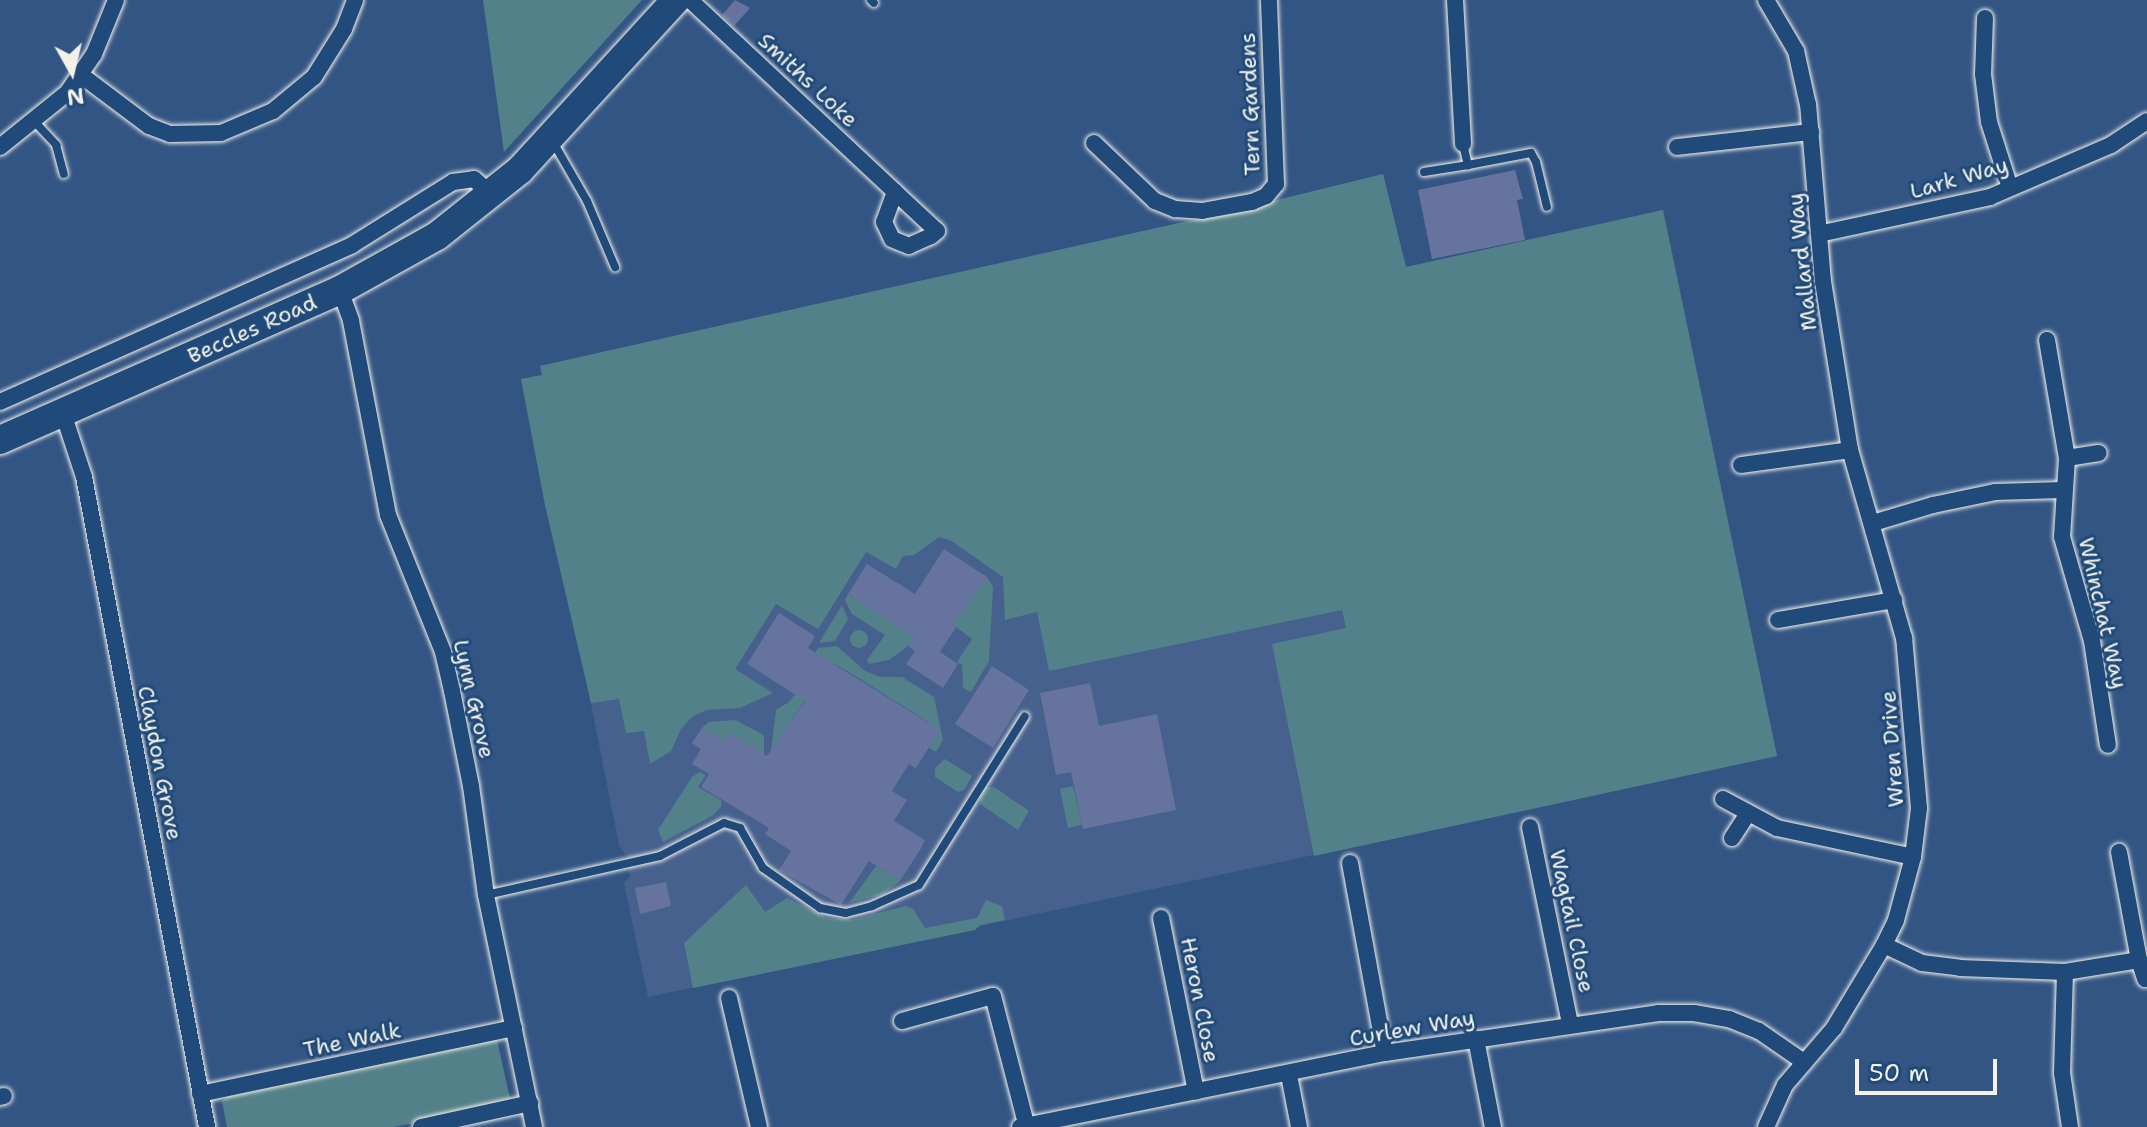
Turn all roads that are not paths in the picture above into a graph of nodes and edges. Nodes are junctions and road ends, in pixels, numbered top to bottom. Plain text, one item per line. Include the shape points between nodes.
1 (116, 0) edge
2 (355, 0) edge
3 (676, 0) edge
4 (690, 0) edge
5 (1269, 0) edge
6 (1455, 0) edge
7 (1766, 0) edge
8 (1985, 18) dead end
9 (81, 75) junction
10 (34, 121) junction
11 (2147, 121) edge
12 (1811, 132) junction
13 (550, 137) junction
14 (1094, 143) dead end
15 (1463, 144) joint
16 (0, 147) edge
17 (1677, 147) dead end
18 (1468, 165) junction
19 (1424, 172) dead end
20 (64, 174) dead end
21 (2010, 188) junction
22 (895, 192) dead end
23 (492, 195) junction
24 (1547, 207) dead end
25 (1819, 234) junction
26 (615, 267) dead end
27 (340, 290) junction
28 (2047, 340) dead end
29 (0, 402) edge
30 (62, 410) junction
31 (0, 440) edge
32 (1850, 450) junction
33 (2099, 453) dead end
34 (2067, 458) junction
35 (1741, 465) dead end
36 (2063, 490) junction
37 (1873, 523) junction
38 (1894, 600) junction
39 (1778, 620) dead end
40 (1025, 716) dead end
41 (2108, 745) dead end
42 (1723, 799) dead end
43 (1748, 813) junction
44 (1530, 827) dead end
45 (1732, 838) dead end
46 (2119, 852) dead end
47 (1913, 857) junction
48 (1350, 863) dead end
49 (486, 895) junction
50 (1161, 918) dead end
51 (1884, 945) junction
52 (2139, 960) junction
53 (2065, 972) junction
54 (2145, 979) edge
55 (729, 998) dead end
56 (902, 1021) dead end
57 (1570, 1023) junction
58 (514, 1028) junction
59 (1476, 1039) junction
60 (1385, 1053) junction
61 (1804, 1062) junction
62 (1289, 1075) junction
63 (1196, 1091) junction
64 (200, 1094) junction
65 (530, 1103) junction
66 (1100, 1109) junction
67 (1023, 1125) edge
68 (207, 1127) edge
69 (421, 1127) edge
70 (534, 1127) edge
71 (759, 1127) edge
72 (1103, 1127) edge
73 (1299, 1127) edge
74 (1493, 1127) edge
75 (1766, 1127) edge
76 (2070, 1127) edge

1 - 9 street
2 - 9 street via 314,77 273,111 221,133 170,134 149,126
3 - 13 highway, Beccles Road
4 - 22 street, Smiths Loke
5 - 14 street, Tern Gardens via 1276,184 1266,196 1202,211 1175,209 1155,201
6 - 15 street
7 - 12 street, Mallard Way via 1796,51
8 - 21 street via 1983,74 1989,122
9 - 10 street
10 - 16 street
10 - 20 lane via 56,145
11 - 21 street, Lark Way via 2111,145
12 - 17 street
12 - 25 street, Mallard Way
13 - 23 highway, Beccles Road
13 - 26 lane via 587,201
15 - 18 lane
18 - 19 lane
18 - 24 lane via 1531,153
21 - 25 street, Lark Way via 1949,208
23 - 27 highway, Beccles Road via 437,236
23 - 29 street, Beccles Road via 474,179 453,182 352,245
25 - 32 street, Mallard Way
27 - 30 highway, Beccles Road
27 - 49 street, Lynn Grove via 351,321 388,515 443,652 471,786
28 - 34 street, Whinchat Way
30 - 31 highway, Beccles Road
30 - 64 street, Claydon Grove via 84,477
32 - 35 street
32 - 37 street, Mallard Way
33 - 34 street
34 - 36 street, Whinchat Way
36 - 37 street via 1995,492
36 - 41 street, Whinchat Way via 2062,537 2092,641
37 - 38 street, Wren Drive
38 - 39 street
38 - 47 street, Wren Drive via 1916,737 1919,808
40 - 49 lane via 919,885 872,906 846,913 820,908 772,876 740,828 724,823 660,856
42 - 43 street
43 - 45 street
43 - 47 street via 1777,828
44 - 57 street, Wagtail Close
46 - 52 street
47 - 51 street, Wren Drive
48 - 60 street
49 - 58 street, Lynn Grove
50 - 63 street, Heron Close
51 - 53 street via 1922,963
51 - 61 street, Wren Drive via 1834,1028
52 - 53 street
52 - 54 street
53 - 76 street via 2062,1073
55 - 71 street
56 - 67 street via 993,996
57 - 59 street, Curlew Way
57 - 61 street, Curlew Way via 1694,1013 1759,1031
58 - 64 street, The Walk
58 - 65 street, Lynn Grove
59 - 60 street, Curlew Way
59 - 74 street
60 - 62 street, Curlew Way
61 - 75 street, Wren Drive via 1785,1085
62 - 63 street, Curlew Way
62 - 73 street
63 - 66 street, Curlew Way
64 - 68 street, Claydon Grove
65 - 69 street
65 - 70 street, Lynn Grove
66 - 67 street, Curlew Way
66 - 72 street

